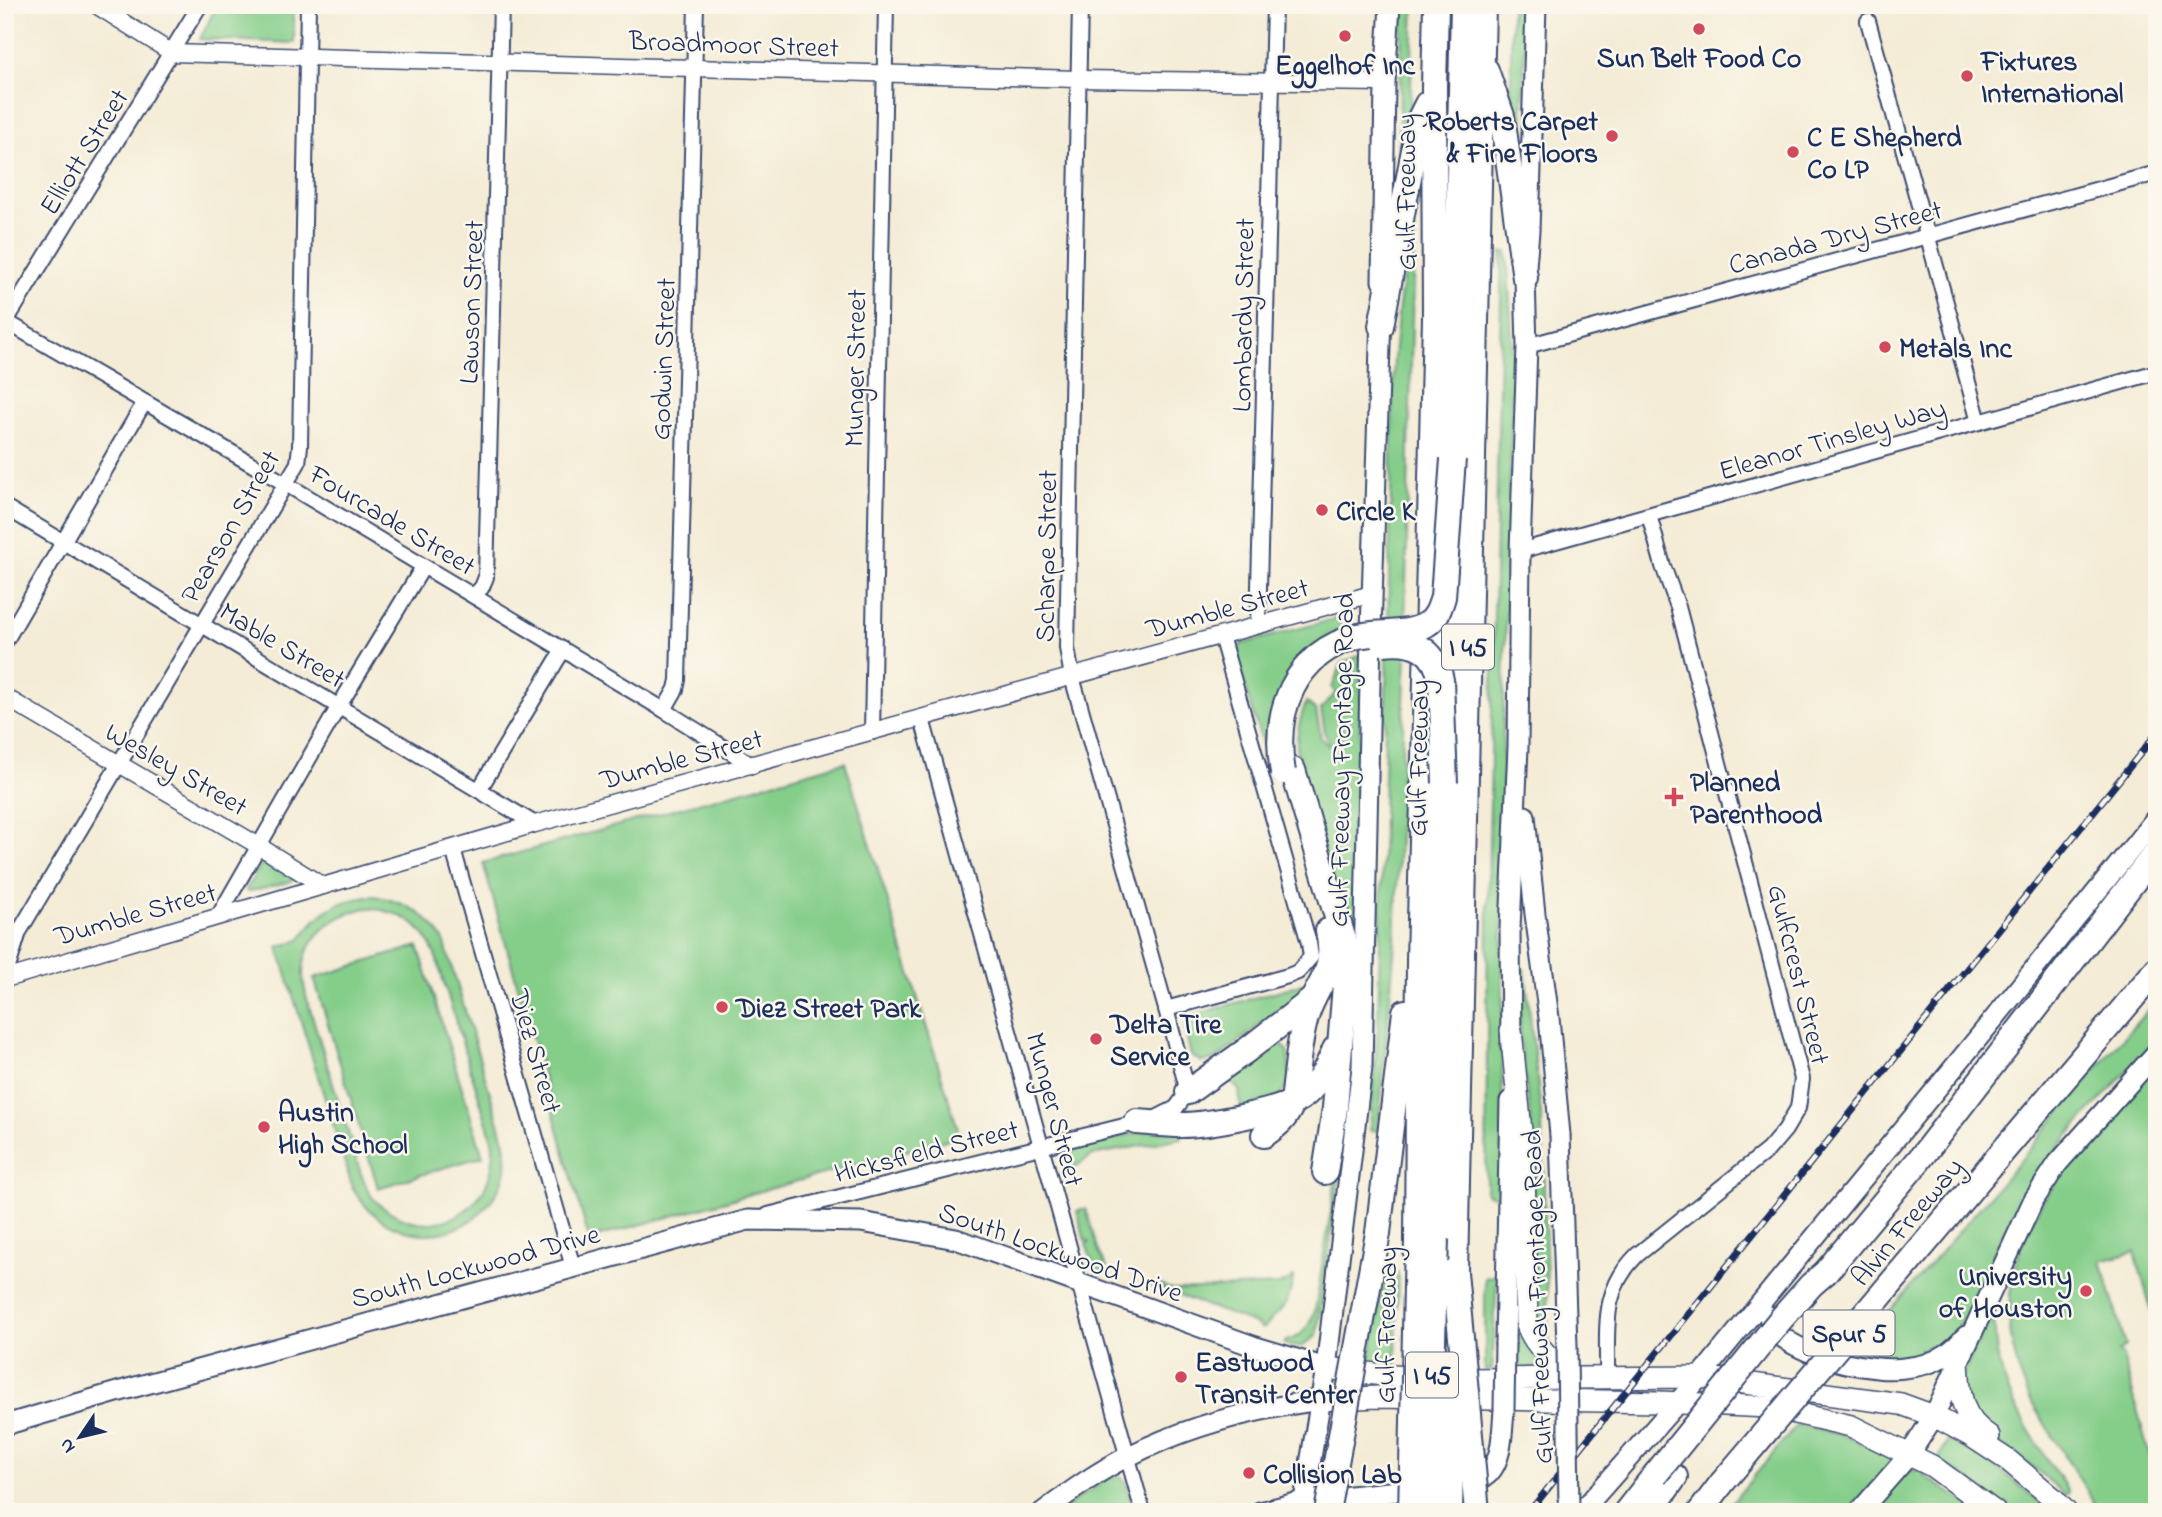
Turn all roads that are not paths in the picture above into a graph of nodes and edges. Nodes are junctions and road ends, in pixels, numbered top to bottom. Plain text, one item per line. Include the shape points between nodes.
1 (96, 5) edge
2 (200, 5) edge
3 (309, 5) edge
4 (501, 5) edge
5 (696, 5) edge
6 (886, 5) edge
7 (1080, 5) edge
8 (1274, 5) edge
9 (1390, 5) edge
10 (1436, 5) edge
11 (1463, 5) edge
12 (1483, 5) edge
13 (1536, 5) edge
14 (1868, 21) dead end
15 (172, 53) junction
16 (1480, 55) junction
17 (309, 58) junction
18 (500, 63) junction
19 (694, 68) junction
20 (884, 73) junction
21 (1078, 79) junction
22 (1272, 82) junction
23 (1385, 83) junction
24 (1434, 87) junction
25 (2157, 173) edge
26 (1928, 236) junction
27 (1525, 278) junction
28 (6, 321) edge
29 (1381, 326) junction
30 (1527, 346) junction
31 (2157, 372) edge
32 (144, 403) junction
33 (1979, 422) junction
34 (1453, 459) junction
35 (286, 484) junction
36 (5, 507) edge
37 (1649, 515) junction
38 (63, 542) junction
39 (1520, 551) junction
40 (423, 567) junction
41 (1372, 594) junction
42 (474, 596) junction
43 (201, 624) junction
44 (1258, 626) junction
45 (1221, 636) junction
46 (5, 642) edge
47 (563, 650) junction
48 (1072, 677) junction
49 (5, 697) edge
50 (339, 706) junction
51 (664, 710) junction
52 (922, 719) junction
53 (872, 732) junction
54 (1518, 747) junction
55 (119, 765) junction
56 (752, 766) junction
57 (1288, 771) junction
58 (1445, 783) junction
59 (479, 790) junction
60 (2157, 817) edge
61 (535, 824) junction
62 (259, 846) junction
63 (453, 849) junction
64 (2157, 851) edge
65 (323, 886) junction
66 (218, 917) junction
67 (13, 928) edge
68 (1419, 961) junction
69 (2157, 969) edge
70 (5, 978) edge
71 (1313, 999) junction
72 (1166, 1009) junction
73 (1511, 1030) junction
74 (1304, 1031) junction
75 (1340, 1040) junction
76 (2157, 1052) edge
77 (1323, 1074) junction
78 (1188, 1092) junction
79 (1293, 1101) junction
80 (1335, 1108) junction
81 (1137, 1122) junction
82 (1264, 1135) dead end
83 (1042, 1147) junction
84 (1325, 1172) dead end
85 (748, 1220) junction
86 (1436, 1240) junction
87 (573, 1267) junction
88 (1455, 1272) junction
89 (1079, 1284) junction
90 (1773, 1288) junction
91 (1973, 1329) junction
92 (1958, 1361) junction
93 (1326, 1368) junction
94 (1700, 1377) junction
95 (1575, 1378) junction
96 (1607, 1378) junction
97 (1319, 1400) junction
98 (1677, 1402) junction
99 (1934, 1416) junction
100 (5, 1425) edge
101 (1909, 1455) junction
102 (1128, 1456) junction
103 (1665, 1476) junction
104 (1962, 1486) junction
105 (1303, 1506) edge
106 (2063, 1508) edge
107 (1043, 1512) edge
108 (1143, 1512) edge
109 (1261, 1512) edge
110 (1327, 1512) edge
111 (1411, 1512) edge
112 (1428, 1512) edge
113 (1450, 1512) edge
114 (1477, 1512) edge
115 (1569, 1512) edge
116 (1581, 1512) edge
117 (1626, 1512) edge
118 (1650, 1512) edge
119 (1700, 1512) edge
120 (1859, 1512) edge
121 (1995, 1512) edge
122 (2011, 1512) edge

1 - 15 street
2 - 15 street, Elliott Street
3 - 17 street, Pearson Street
4 - 18 street, Lawson Street
5 - 19 street, Godwin Street
6 - 20 street, Munger Street
7 - 21 street, Scharpe Street
8 - 22 street, Lombardy Street
9 - 23 main road, Gulf Freeway Frontage Road
10 - 24 highway, Gulf Freeway / I 45
11 - 34 highway, Gulf Freeway
12 - 16 highway, Gulf Freeway / I 45
13 - 27 main road, Gulf Freeway Frontage Road
14 - 26 street
15 - 17 street, Broadmoor Street
15 - 28 street, Elliott Street
16 - 27 highway via 1503,116
16 - 86 highway, Gulf Freeway / I 45
17 - 18 street, Broadmoor Street
17 - 35 street, Pearson Street via 300,446 298,463
18 - 19 street, Broadmoor Street
18 - 42 street, Lawson Street via 486,577
19 - 20 street, Broadmoor Street
19 - 51 street, Godwin Street via 678,680
20 - 21 street, Broadmoor Street
20 - 53 street, Munger Street
21 - 22 street, Broadmoor Street
21 - 48 street, Scharpe Street via 1067,648
22 - 23 street, Broadmoor Street
22 - 44 street, Lombardy Street
23 - 29 main road, Gulf Freeway Frontage Road
24 - 29 highway via 1420,118
24 - 68 highway, Gulf Freeway / I 45 via 1435,317
25 - 26 street, Canada Dry Street
26 - 30 street, Canada Dry Street
26 - 33 street
27 - 30 main road, Gulf Freeway Frontage Road
28 - 32 street, Fourcade Street
29 - 41 main road, Gulf Freeway Frontage Road
30 - 39 main road, Gulf Freeway Frontage Road
31 - 33 street, Eleanor Tinsley Way
32 - 35 street, Fourcade Street
32 - 38 street
33 - 37 street, Eleanor Tinsley Way
34 - 57 highway, bridge via 1440,609 1426,625 1357,636 1324,651 1312,662 1282,710 1279,753
34 - 58 highway, Gulf Freeway, bridge
35 - 40 street, Fourcade Street
35 - 43 street, Pearson Street
36 - 38 street, Mable Street
37 - 39 street, Eleanor Tinsley Way
37 - 96 street, Gulfcrest Street via 1802,1079 1798,1108 1768,1150 1625,1267 1609,1302
38 - 43 street, Mable Street
38 - 46 street
39 - 54 main road, Gulf Freeway Frontage Road
40 - 42 street, Fourcade Street
40 - 50 street
41 - 44 street, Dumble Street
41 - 93 main road, Gulf Freeway Frontage Road via 1362,1067
42 - 47 street, Fourcade Street
43 - 50 street, Mable Street
43 - 55 street, Pearson Street
44 - 45 street, Dumble Street
45 - 48 street, Dumble Street
45 - 72 street via 1311,957 1289,976
47 - 51 street, Fourcade Street
47 - 59 street
48 - 52 street, Dumble Street
48 - 72 street, Scharpe Street
49 - 55 street, Wesley Street
50 - 59 street, Mable Street
50 - 62 street
51 - 56 street, Fourcade Street
52 - 53 street, Dumble Street
52 - 83 street, Munger Street
53 - 56 street, Dumble Street
54 - 73 main road, Gulf Freeway Frontage Road
54 - 115 main road, Gulf Freeway Frontage Road, bridge via 1560,1135
55 - 62 street, Wesley Street
55 - 67 street, Pearson Street
56 - 61 street, Dumble Street
57 - 58 highway, bridge via 1289,725 1307,684 1334,658 1365,646 1398,642 1424,649 1439,668
57 - 71 highway via 1331,944 1328,973
57 - 75 highway via 1343,937 1347,960
58 - 86 highway, Gulf Freeway / I 45
59 - 61 street, Mable Street
60 - 90 main road, Spur 5
61 - 63 street, Dumble Street
62 - 65 street, Wesley Street
62 - 66 street
63 - 65 street, Dumble Street
63 - 87 street, Diez Street
64 - 103 highway, Alvin Freeway / Spur 5, bridge via 1919,1160 1788,1311
65 - 66 street, Dumble Street
66 - 70 street, Dumble Street
67 - 70 street, Pearson Street
68 - 86 highway, Gulf Freeway / I 45
68 - 110 highway, bridge via 1405,1014 1378,1233
69 - 119 highway, Alvin Freeway / Spur 5, bridge
71 - 74 highway
71 - 78 highway
72 - 78 street, Scharpe Street
73 - 95 main road via 1524,1161 1527,1325 1541,1349
73 - 105 main road, Gulf Freeway Frontage Road, bridge via 1504,1411 1498,1455 1489,1472 1460,1485
74 - 77 highway
74 - 79 highway
75 - 77 highway
75 - 80 highway
76 - 91 main road via 2058,1163 2033,1201
77 - 79 highway
77 - 80 highway
78 - 81 street, Hicksfield Street via 1167,1113
79 - 81 highway via 1206,1123
79 - 82 highway via 1282,1122
80 - 84 highway
81 - 83 street, Hicksfield Street
83 - 85 street, Hicksfield Street
83 - 89 street, Munger Street
85 - 87 main road, South Lockwood Drive
85 - 89 main road, South Lockwood Drive via 861,1222 956,1239
86 - 88 highway, Gulf Freeway / I 45
86 - 111 highway, Gulf Freeway / I 45, bridge
86 - 112 highway, Gulf Freeway / I 45, bridge
87 - 100 main road, South Lockwood Drive
88 - 113 highway, Gulf Freeway / I 45, bridge
88 - 114 highway, bridge
89 - 93 main road, South Lockwood Drive
89 - 102 street, Munger Street
90 - 91 main road via 1767,1303 1770,1321 1788,1342 1812,1354 1878,1368 1929,1363 1953,1350
90 - 94 main road, Spur 5
91 - 92 main road
92 - 99 main road
92 - 106 main road via 1961,1400 1970,1419 2043,1473
93 - 95 main road, South Lockwood Drive via 1426,1378
93 - 97 main road, Gulf Freeway Frontage Road
94 - 96 main road, South Lockwood Drive
94 - 98 main road, Spur 5
94 - 99 main road, South Lockwood Drive via 1901,1404
95 - 96 main road, South Lockwood Drive
97 - 98 main road
97 - 102 main road via 1257,1410 1186,1431
97 - 105 main road, Gulf Freeway Frontage Road
98 - 101 main road via 1769,1407 1851,1426
98 - 116 main road, Spur 5
99 - 101 main road
99 - 106 main road, South Lockwood Drive via 2010,1461
101 - 104 main road
101 - 120 main road
102 - 107 main road
102 - 108 street, Munger Street
103 - 117 highway
103 - 118 highway
104 - 121 main road
104 - 122 main road
105 - 109 main road, Gulf Freeway Frontage Road

